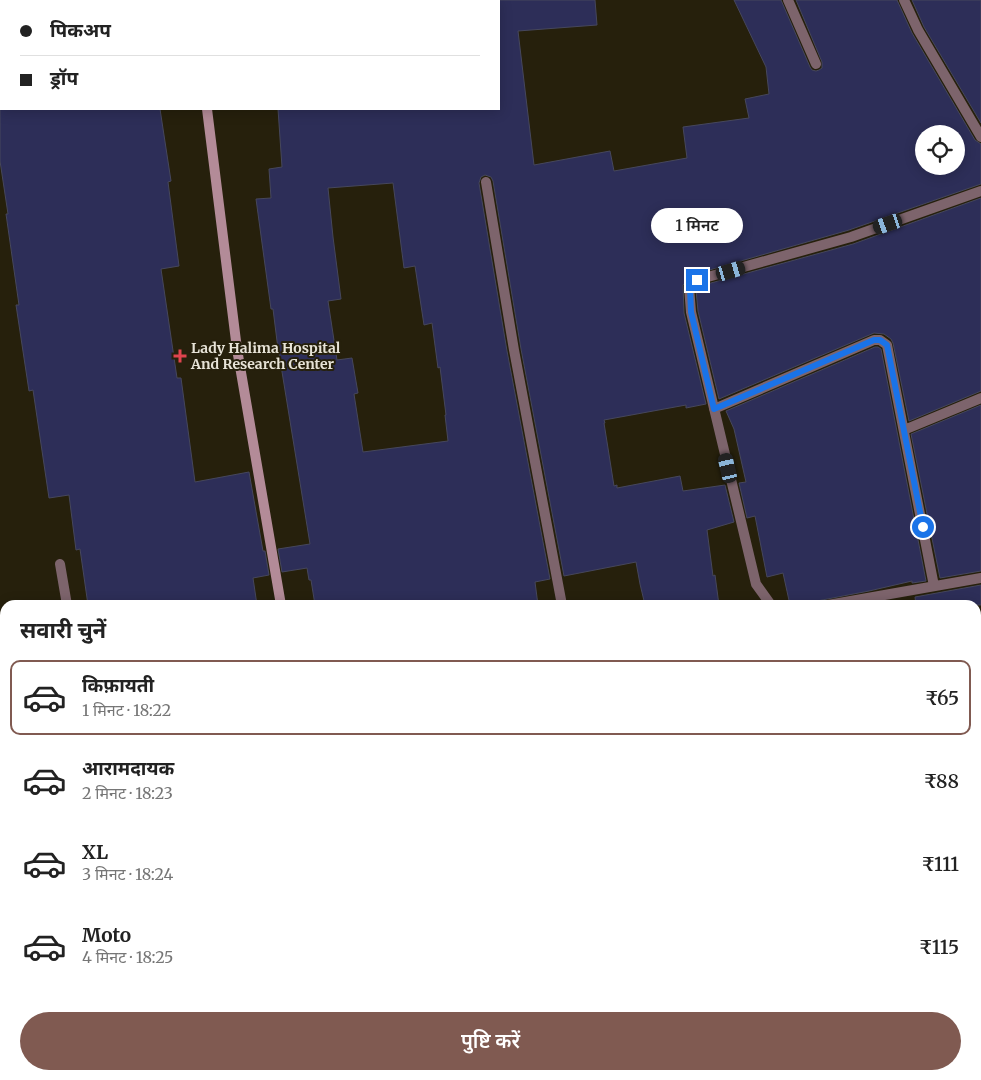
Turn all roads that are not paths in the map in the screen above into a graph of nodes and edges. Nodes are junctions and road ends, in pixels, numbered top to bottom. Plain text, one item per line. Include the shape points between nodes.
1 (788, 0) edge
2 (904, 0) edge
3 (816, 64) dead end
4 (207, 110) edge
5 (981, 138) edge
6 (486, 182) dead end
7 (981, 192) edge
8 (981, 398) edge
9 (714, 409) junction
10 (904, 430) junction
11 (60, 564) dead end
12 (981, 578) edge
13 (934, 586) junction
14 (66, 600) edge
15 (280, 600) edge
16 (561, 600) edge
17 (767, 600) edge
18 (856, 600) edge

1 - 3 street
2 - 5 street
4 - 15 main road via 237,349
6 - 16 street
7 - 9 street via 851,237 697,280 690,287 691,312
8 - 10 street
9 - 10 street via 880,340 887,345
9 - 17 street via 756,584
10 - 13 street
11 - 14 street
12 - 13 street
13 - 18 street

